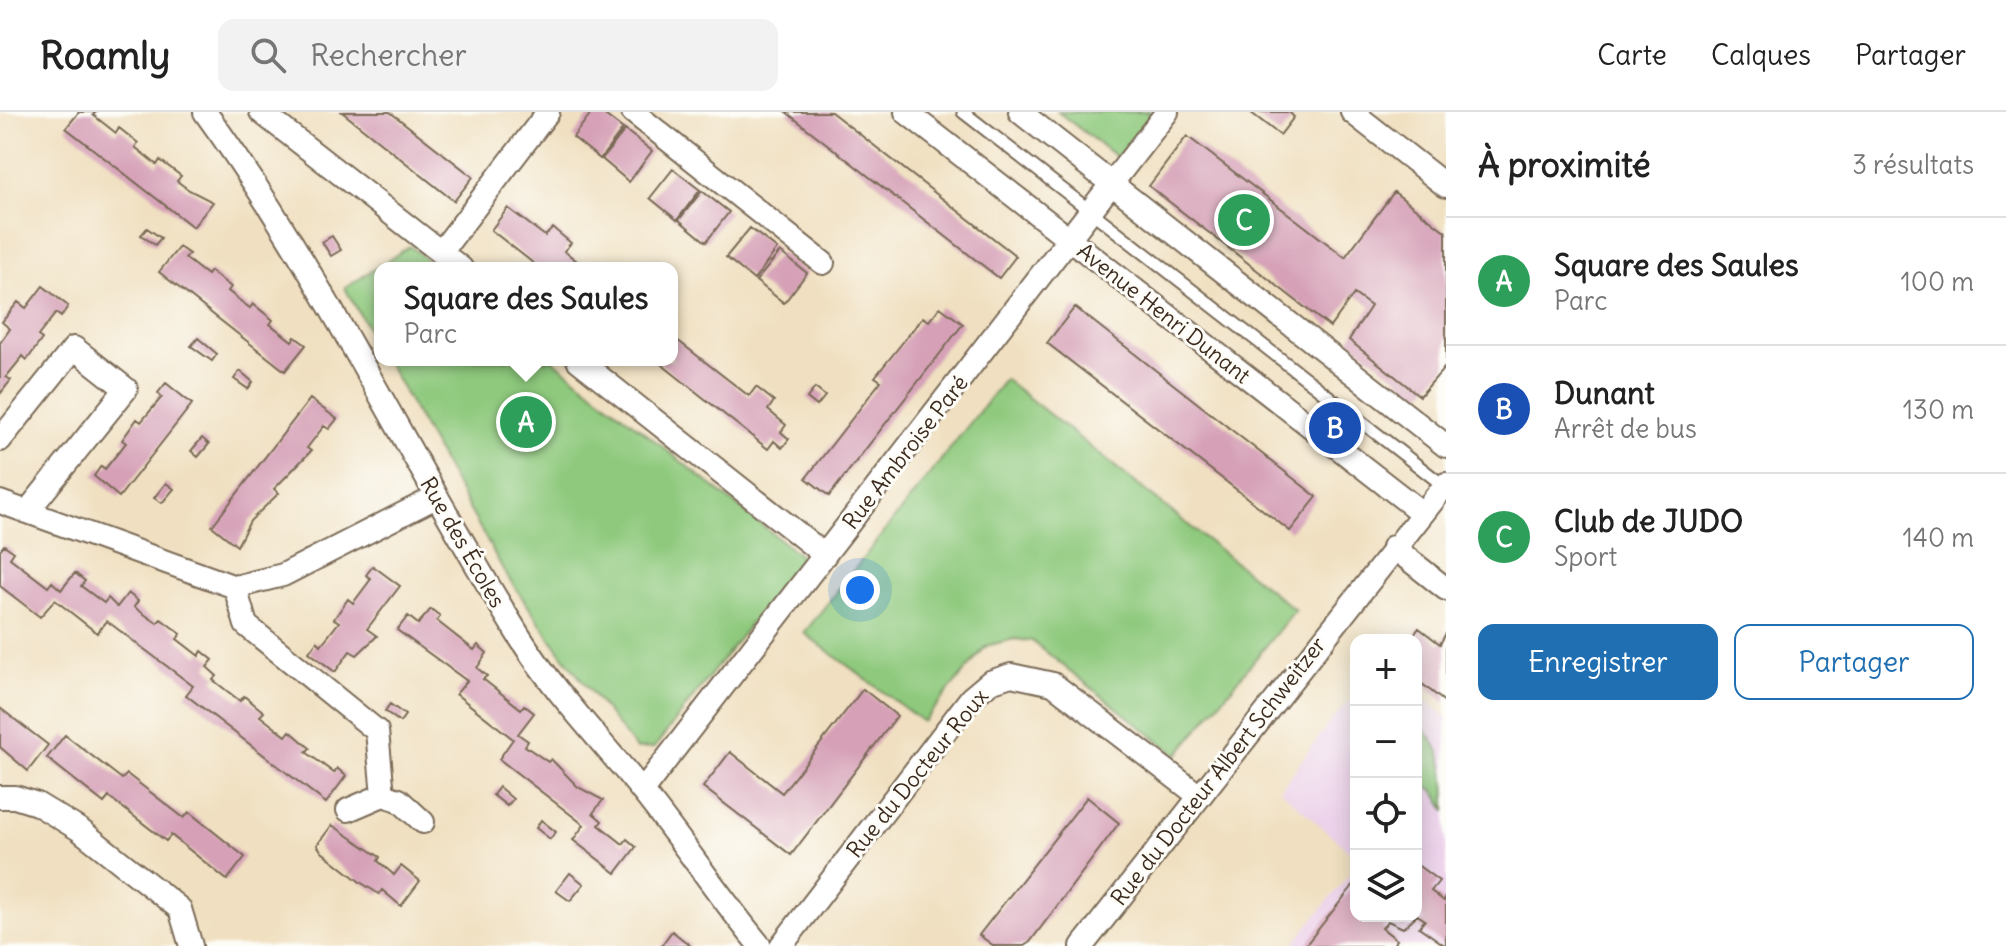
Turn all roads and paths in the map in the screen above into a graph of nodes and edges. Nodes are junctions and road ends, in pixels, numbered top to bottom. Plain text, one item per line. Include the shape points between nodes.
1 (261, 112) edge
2 (548, 112) edge
3 (633, 112) edge
4 (906, 112) edge
5 (963, 112) edge
6 (1020, 112) edge
7 (1167, 112) edge
8 (1352, 112) edge
9 (212, 114) edge
10 (1112, 184) junction
11 (1446, 186) edge
12 (1090, 211) junction
13 (1069, 239) junction
14 (441, 252) junction
15 (454, 262) edge
16 (823, 263) dead end
17 (586, 366) edge
18 (0, 440) edge
19 (1446, 446) edge
20 (1445, 485) edge
21 (436, 497) junction
22 (0, 502) edge
23 (27, 512) junction
24 (1422, 513) junction
25 (1393, 547) junction
26 (825, 555) junction
27 (235, 587) junction
28 (1446, 589) edge
29 (642, 791) junction
30 (383, 795) junction
31 (1198, 795) junction
32 (0, 797) edge
33 (348, 810) dead end
34 (423, 822) dead end
35 (1090, 943) edge
36 (191, 946) edge
37 (760, 946) edge
38 (781, 946) edge

1 - 14 street
2 - 14 street
3 - 16 street
4 - 13 street, Avenue Henri Dunant
5 - 12 lane, Avenue Henri Dunant
6 - 10 street
7 - 10 street, Rue Ambroise Paré
8 - 11 street
9 - 21 street, Rue des Écoles via 319,288
10 - 12 street, Rue Ambroise Paré
10 - 19 street
12 - 13 street, Rue Ambroise Paré
12 - 20 lane, Avenue Henri Dunant
13 - 24 street, Avenue Henri Dunant
13 - 26 street, Rue Ambroise Paré
14 - 15 street
17 - 26 street
18 - 23 street via 74,348 126,389
20 - 24 street, Rue du Docteur Albert Schweitzer
21 - 27 street via 283,575
21 - 29 street, Rue des Écoles via 522,640 565,701
22 - 23 street
23 - 27 street
24 - 25 street, Rue du Docteur Albert Schweitzer
25 - 28 street
25 - 31 street, Rue du Docteur Albert Schweitzer
26 - 29 street, Rue Ambroise Paré
27 - 30 street via 246,625 377,731
29 - 37 street, Rue des Écoles
30 - 33 street
30 - 34 street via 399,800
31 - 35 street, Rue du Docteur Albert Schweitzer
31 - 38 street, Rue du Docteur Roux via 1053,684 1011,675 990,682 971,698
32 - 36 street via 37,804 80,830 180,909

